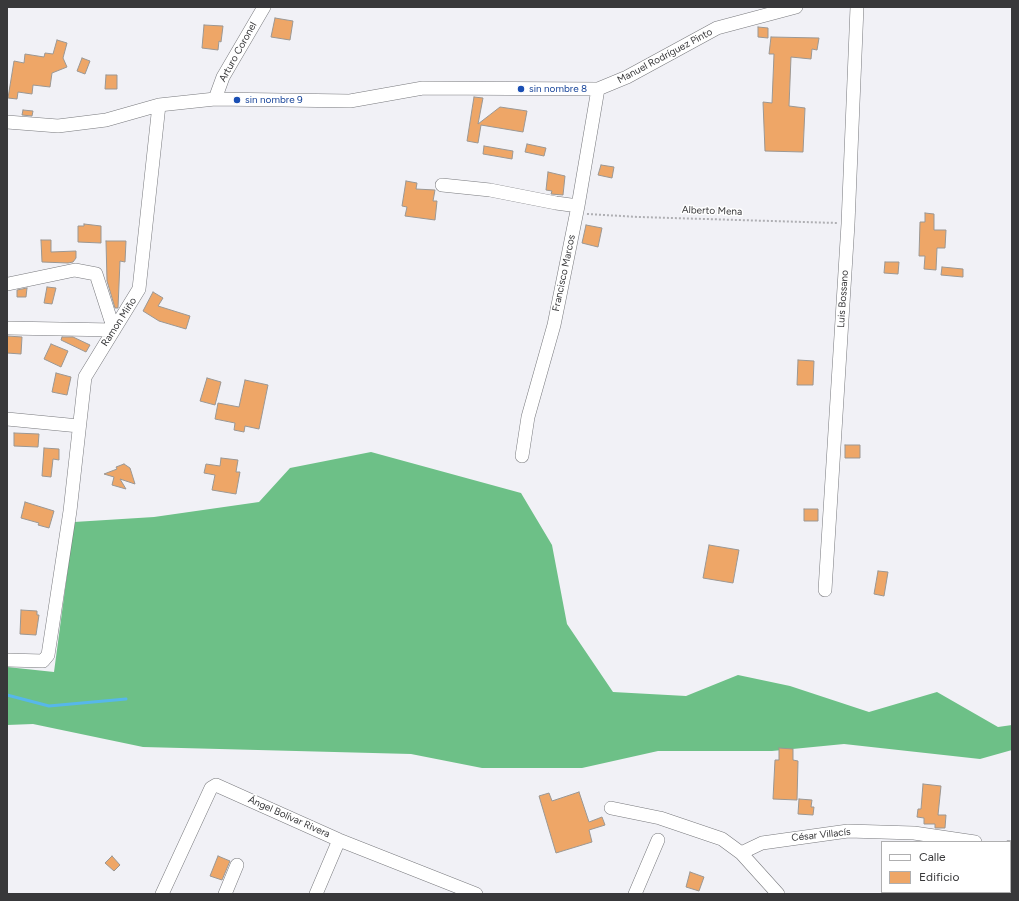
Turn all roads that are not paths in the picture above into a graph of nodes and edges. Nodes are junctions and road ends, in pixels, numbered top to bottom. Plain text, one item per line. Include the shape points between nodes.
1 (264, 7) edge
2 (796, 7) edge
3 (857, 7) edge
4 (598, 88) junction
5 (215, 99) junction
6 (159, 105) junction
7 (7, 122) edge
8 (442, 185) dead end
9 (577, 209) junction
10 (8, 284) edge
11 (7, 328) edge
12 (114, 330) junction
13 (7, 419) edge
14 (79, 426) junction
15 (522, 456) dead end
16 (825, 590) dead end
17 (7, 660) edge
18 (611, 808) dead end
19 (339, 840) junction
20 (658, 840) dead end
21 (968, 841) edge
22 (741, 853) junction
23 (237, 865) dead end
24 (470, 893) edge
25 (162, 894) edge
26 (225, 894) edge
27 (316, 894) edge
28 (635, 894) edge
29 (778, 894) edge

1 - 5 street, Arturo Coronel via 223,77
2 - 4 street, Manuel Rodríguez Pinto via 717,28 628,77
3 - 16 street, Luis Bossano via 848,224
4 - 5 street, Manuel Rodríguez Pinto via 423,88 350,101
4 - 9 street, Francisco Marcos
5 - 6 street, Manuel Rodríguez Pinto
6 - 7 street, Manuel Rodríguez Pinto via 106,120 58,126
6 - 12 street, Ramon Miño via 140,289
8 - 9 street via 490,190
9 - 15 street, Francisco Marcos via 554,325 528,417
10 - 12 street via 75,270 96,274
11 - 12 street
12 - 14 street, Ramon Miño via 85,376
13 - 14 street
14 - 17 street, Ramon Miño via 70,511 48,655 43,661
18 - 22 street via 660,818 722,839
19 - 24 street, Ángel Bolívar Rivera
19 - 25 street, Ángel Bolívar Rivera via 216,785 210,788
19 - 27 street
20 - 28 street
21 - 22 street, César Villacís via 914,833 848,831 762,843
22 - 29 street
23 - 26 street

